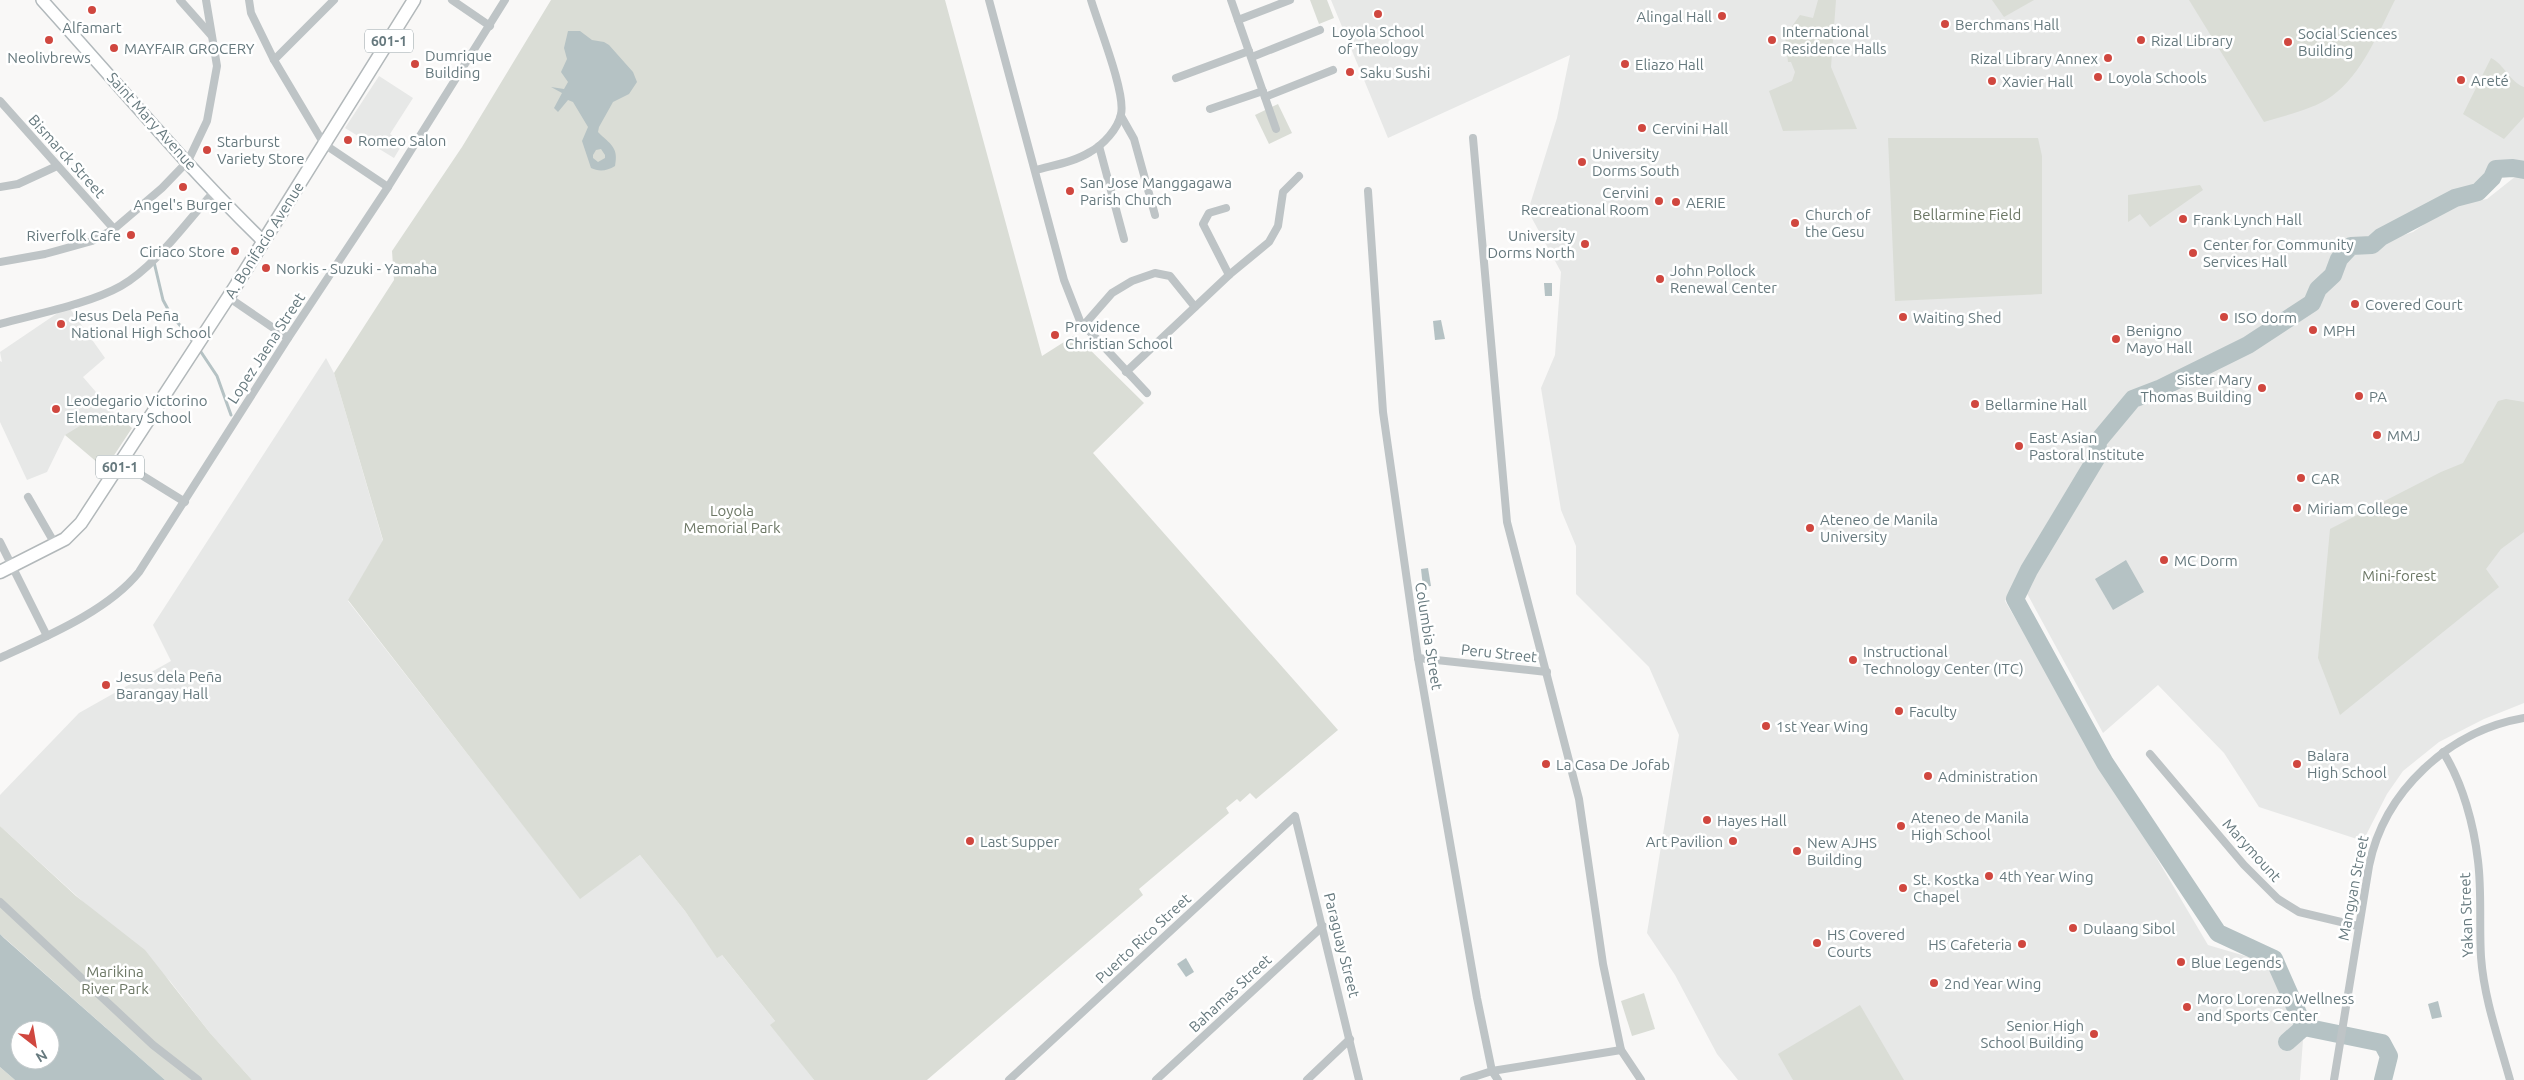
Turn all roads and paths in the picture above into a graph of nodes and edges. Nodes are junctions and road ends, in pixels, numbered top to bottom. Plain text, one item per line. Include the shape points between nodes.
1 (42, 0) edge
2 (180, 0) edge
3 (206, 0) edge
4 (250, 0) edge
5 (334, 0) edge
6 (414, 0) edge
7 (452, 0) edge
8 (506, 0) edge
9 (989, 0) edge
10 (1091, 0) edge
11 (1231, 0) edge
12 (1290, 0) edge
13 (1238, 20) junction
14 (490, 26) junction
15 (1320, 30) dead end
16 (211, 35) junction
17 (1250, 54) junction
18 (274, 60) junction
19 (1333, 70) dead end
20 (1176, 78) dead end
21 (1264, 94) junction
22 (0, 101) edge
23 (1210, 109) dead end
24 (1121, 116) junction
25 (1276, 129) dead end
26 (1474, 138) dead end
27 (324, 144) junction
28 (1099, 146) junction
29 (188, 161) junction
30 (57, 166) junction
31 (1036, 170) junction
32 (1299, 176) dead end
33 (0, 187) edge
34 (388, 187) junction
35 (1368, 191) dead end
36 (213, 193) junction
37 (1226, 208) dead end
38 (1155, 215) dead end
39 (114, 230) junction
40 (1124, 239) dead end
41 (263, 240) junction
42 (0, 262) edge
43 (1229, 275) junction
44 (228, 297) junction
45 (1195, 306) junction
46 (0, 324) edge
47 (1084, 325) junction
48 (288, 338) junction
49 (1126, 372) junction
50 (1147, 393) dead end
51 (122, 463) junction
52 (28, 497) dead end
53 (185, 502) junction
54 (0, 542) edge
55 (55, 544) junction
56 (13, 566) junction
57 (0, 572) edge
58 (47, 636) junction
59 (0, 658) edge
60 (1418, 658) junction
61 (1547, 672) junction
62 (2524, 718) edge
63 (2443, 752) junction
64 (2150, 754) dead end
65 (1296, 816) joint
66 (0, 902) edge
67 (1323, 926) junction
68 (2358, 926) junction
69 (1350, 1039) junction
70 (1621, 1050) junction
71 (1492, 1071) junction
72 (198, 1080) edge
73 (1009, 1080) edge
74 (1156, 1080) edge
75 (1307, 1080) edge
76 (1359, 1080) edge
77 (1464, 1080) edge
78 (1498, 1080) edge
79 (1641, 1080) edge
80 (2334, 1080) edge
81 (2510, 1080) edge

1 - 29 street, Saint Mary Avenue
2 - 16 street
3 - 16 street
4 - 18 street via 251,13
5 - 18 street
6 - 27 main road, A. Bonifacio Avenue / 601-1
7 - 14 street
8 - 14 street, Lopez Jaena Street
9 - 31 street
10 - 24 street via 1119,90
11 - 13 street
12 - 13 street
13 - 17 street
14 - 34 street, Lopez Jaena Street
15 - 17 street
16 - 29 street via 217,66 207,121
17 - 20 street
17 - 21 street
18 - 27 street
19 - 21 street
21 - 23 street
21 - 25 street
22 - 30 street, Bismarck Street
24 - 28 street
24 - 38 street via 1134,139
26 - 61 street via 1507,522
27 - 34 street
27 - 41 main road, A. Bonifacio Avenue / 601-1
28 - 31 street via 1082,157
28 - 40 street
29 - 36 street, Saint Mary Avenue
29 - 39 street
30 - 33 street via 18,184
30 - 39 street, Bismarck Street
31 - 47 street via 1064,280 1077,316
32 - 43 street via 1283,192 1278,226 1269,242
34 - 48 street, Lopez Jaena Street
35 - 60 street, Columbia Street via 1384,412
36 - 41 street, Saint Mary Avenue
36 - 46 street via 150,262 122,285 103,294
37 - 43 street via 1209,213 1203,224
39 - 42 street via 54,251
41 - 44 main road, A. Bonifacio Avenue / 601-1
43 - 45 street
44 - 48 street
44 - 51 main road, A. Bonifacio Avenue / 601-1
45 - 47 street via 1170,276 1156,273 1132,280 1112,293
45 - 49 street
47 - 49 street
48 - 53 street, Lopez Jaena Street
49 - 50 street
51 - 53 street
51 - 55 main road, A. Bonifacio Avenue / 601-1 via 78,527
52 - 55 street
53 - 58 street, Lopez Jaena Street via 126,588 113,599
54 - 56 street
55 - 56 main road, A. Bonifacio Avenue / 601-1
56 - 57 main road, A. Bonifacio Avenue / 601-1
56 - 58 street
58 - 59 street, Lopez Jaena Street
60 - 61 street, Peru Street
60 - 71 street, Columbia Street
61 - 70 street via 1579,799 1603,964
62 - 63 street, Mangyan Street via 2478,732
63 - 68 street, Mangyan Street via 2408,785 2380,826 2374,841
63 - 81 street, Yakan Street via 2468,812 2478,861 2485,988
64 - 68 street, Marymount via 2244,865 2278,899 2299,912
65 - 67 street, Paraguay Street
65 - 73 street, Puerto Rico Street
66 - 72 street via 153,1045
67 - 69 street, Paraguay Street
67 - 74 street, Bahamas Street
68 - 80 street, Mangyan Street
69 - 75 street
69 - 76 street, Paraguay Street
70 - 71 street
70 - 79 street
71 - 77 street
71 - 78 street, Columbia Street

